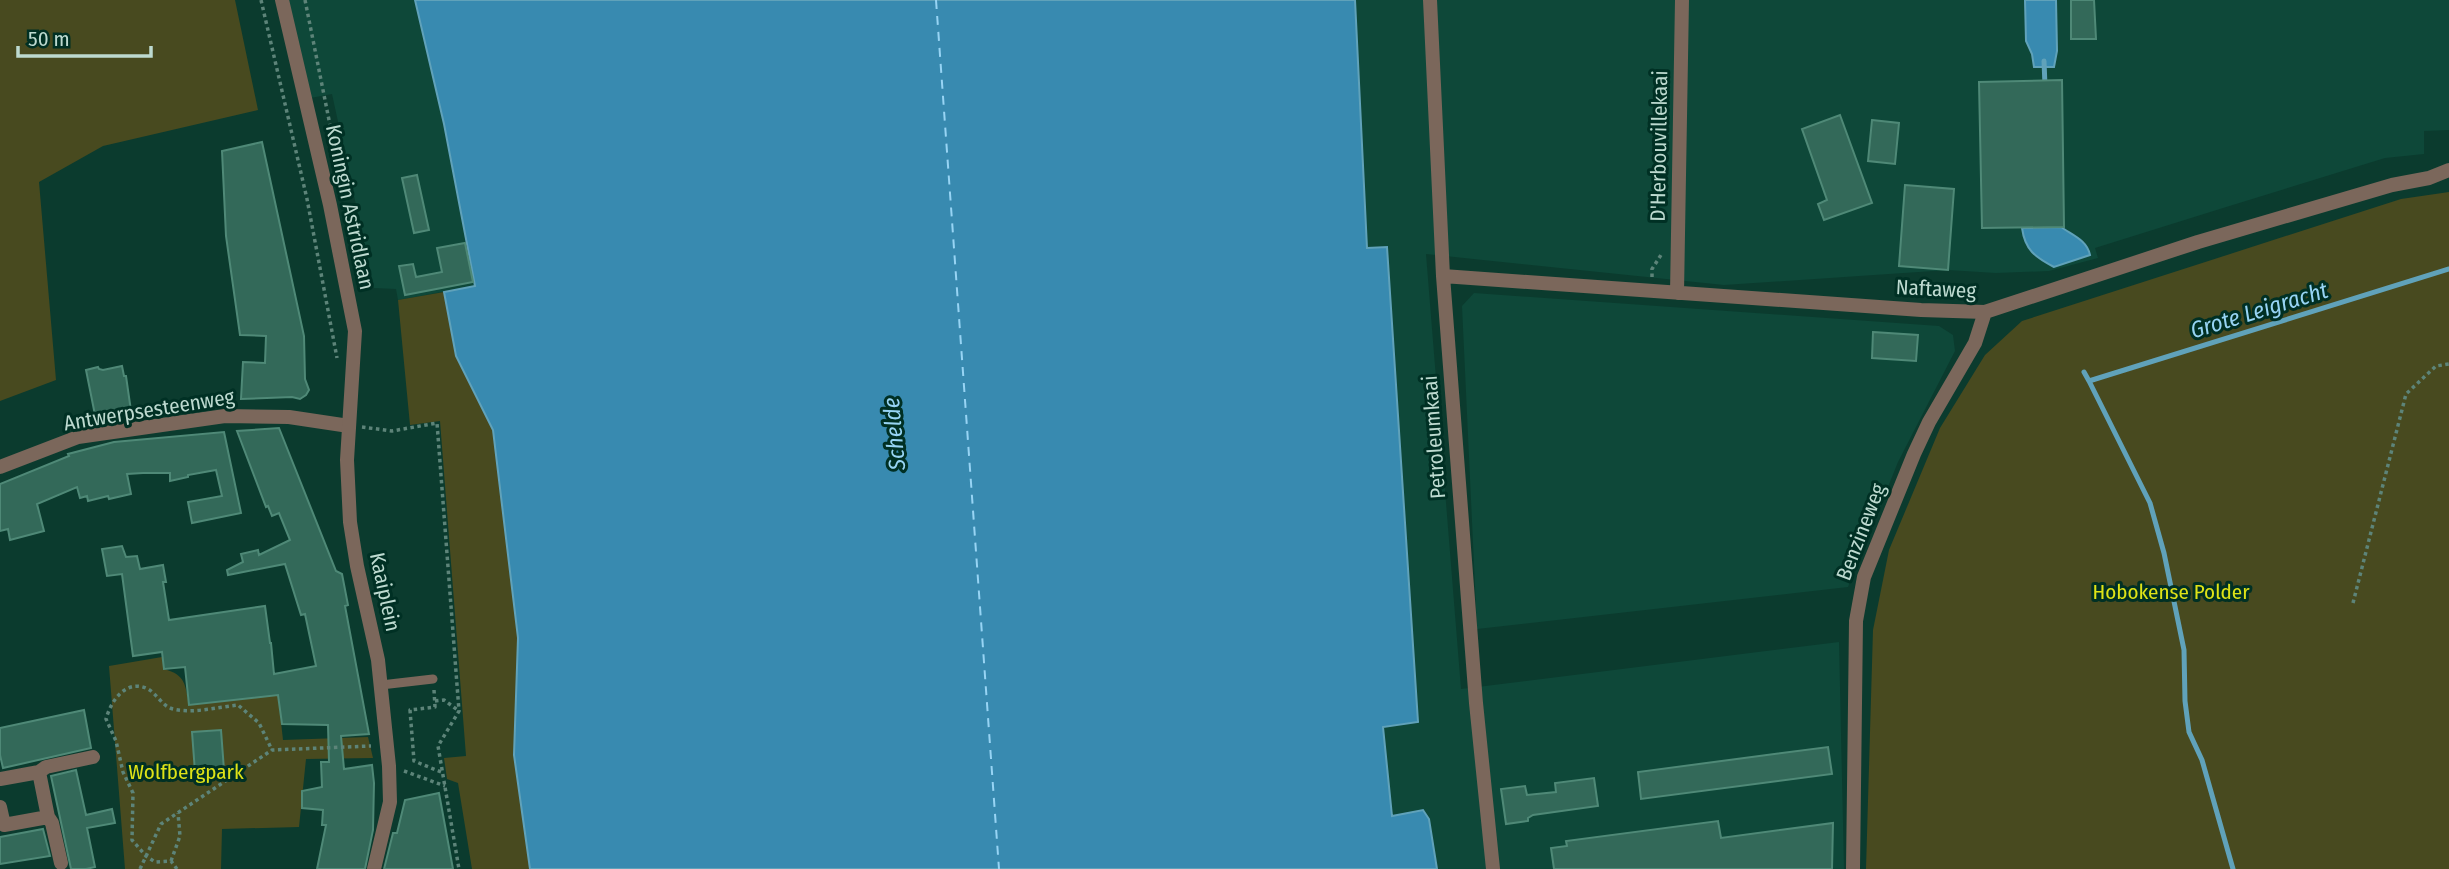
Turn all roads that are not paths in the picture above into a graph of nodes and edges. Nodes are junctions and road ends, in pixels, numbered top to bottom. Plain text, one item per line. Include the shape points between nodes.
1 (282, 0) edge
2 (1430, 0) edge
3 (1682, 0) edge
4 (2449, 170) edge
5 (1443, 276) junction
6 (1677, 293) junction
7 (1985, 312) junction
8 (349, 426) junction
9 (0, 467) edge
10 (433, 679) road end
11 (382, 685) junction
12 (93, 757) dead end
13 (39, 772) junction
14 (0, 779) edge
15 (0, 807) edge
16 (48, 817) junction
17 (61, 863) dead end
18 (374, 869) edge
19 (1493, 869) edge
20 (1853, 869) edge

1 - 8 street, Koningin Astridlaan via 355,331
2 - 5 street, Petroleumkaai
3 - 6 street, D'Herbouvillekaai
4 - 7 street, Naftaweg via 2198,242
5 - 6 street, Naftaweg
5 - 19 street, Petroleumkaai
6 - 7 street, Naftaweg
7 - 20 street, Benzineweg via 1975,343 1914,454 1864,577 1856,621
8 - 9 street, Antwerpsesteenweg via 289,416 225,416 78,437
8 - 11 street, Kaaiplein via 350,522
10 - 11 lane
11 - 18 street, Kaaiplein via 390,802
12 - 13 street
13 - 14 street
13 - 16 street
15 - 16 street via 4,825
16 - 17 street

